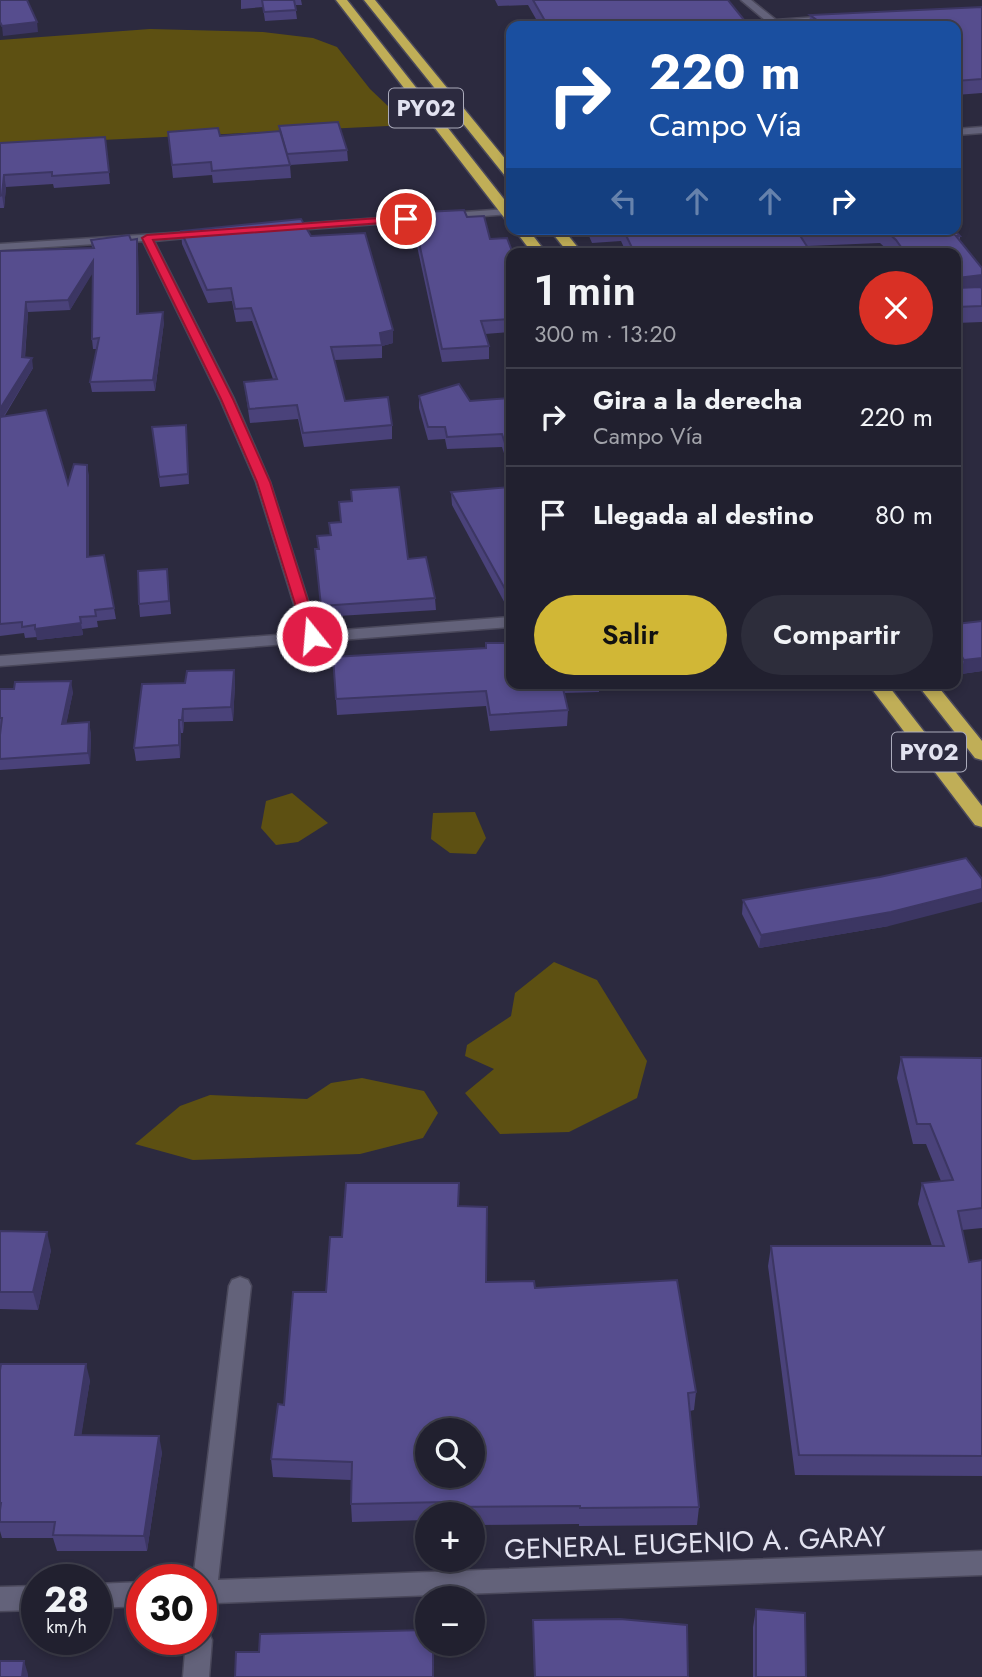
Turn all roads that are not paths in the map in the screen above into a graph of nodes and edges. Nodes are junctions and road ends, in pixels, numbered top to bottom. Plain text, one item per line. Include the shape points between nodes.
1 (341, 0) edge
2 (369, 0) edge
3 (746, 0) edge
4 (843, 19) edge
5 (771, 21) edge
6 (816, 21) edge
7 (982, 130) edge
8 (961, 132) edge
9 (506, 162) edge
10 (506, 210) edge
11 (506, 214) edge
12 (265, 229) edge
13 (213, 233) edge
14 (147, 238) junction
15 (0, 247) edge
16 (506, 622) edge
17 (312, 636) junction
18 (0, 661) edge
19 (881, 689) edge
20 (931, 689) edge
21 (974, 734) edge
22 (982, 754) edge
23 (982, 820) edge
24 (240, 1286) dead end
25 (982, 1563) edge
26 (205, 1564) edge
27 (217, 1591) edge
28 (21, 1598) edge
29 (0, 1599) edge
30 (198, 1655) edge
31 (196, 1677) edge

1 - 10 highway, PY02
2 - 9 highway, PY02
3 - 5 street
4 - 6 street
7 - 8 street
11 - 12 street
13 - 14 street
14 - 15 street
14 - 17 street via 263,482
16 - 17 street
17 - 18 street
19 - 23 highway, PY02
20 - 21 highway, PY02
21 - 22 highway, PY02
24 - 26 street
25 - 27 street, GENERAL EUGENIO A. GARAY
28 - 29 street
30 - 31 street

